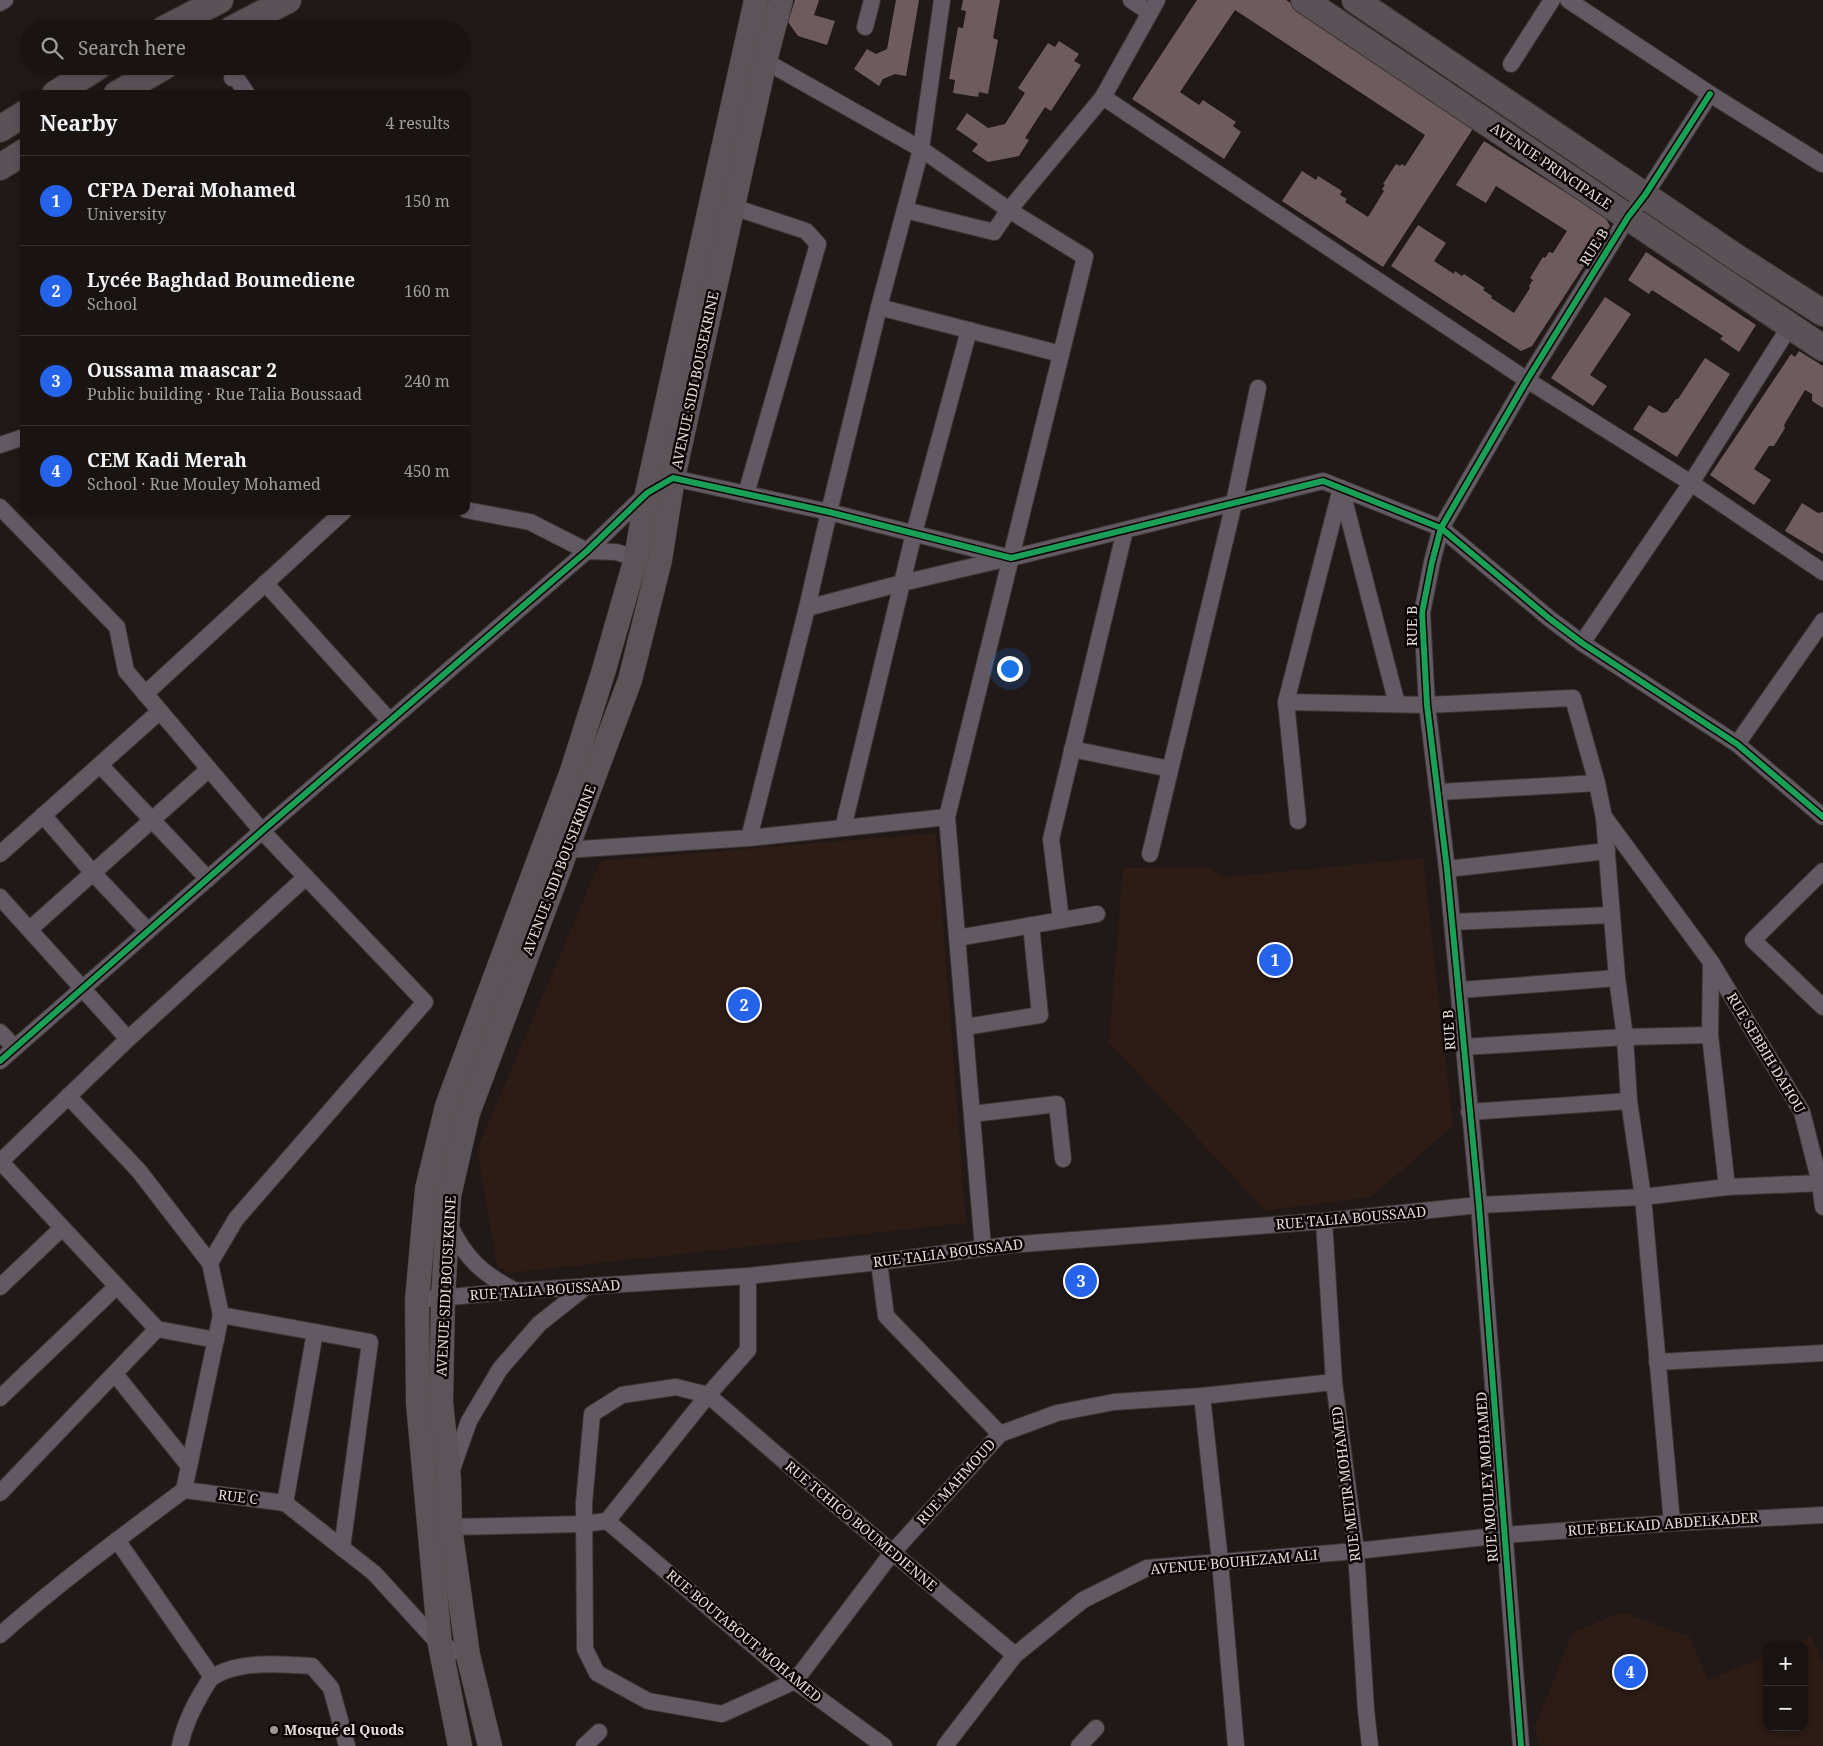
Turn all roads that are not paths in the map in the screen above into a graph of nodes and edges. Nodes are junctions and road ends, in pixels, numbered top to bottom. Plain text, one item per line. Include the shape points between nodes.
1 (5, 0) edge
2 (220, 0) edge
3 (288, 0) edge
4 (756, 0) edge
5 (781, 0) edge
6 (872, 0) edge
7 (942, 0) edge
8 (1131, 0) edge
9 (1304, 0) edge
10 (1355, 0) edge
11 (1552, 0) edge
12 (1568, 0) edge
13 (0, 3) edge
14 (1153, 6) edge
15 (181, 20) edge
16 (249, 20) edge
17 (865, 27) dead end
18 (765, 61) junction
19 (1511, 64) dead end
20 (85, 75) edge
21 (149, 75) edge
22 (232, 78) dead end
23 (61, 90) edge
24 (124, 90) edge
25 (244, 90) edge
26 (1710, 94) junction
27 (1103, 97) junction
28 (20, 116) edge
29 (0, 129) edge
30 (921, 149) junction
31 (20, 154) edge
32 (1822, 164) edge
33 (0, 167) edge
34 (1645, 195) junction
35 (733, 207) junction
36 (905, 210) junction
37 (1009, 210) junction
38 (1628, 217) junction
39 (879, 307) junction
40 (1823, 313) edge
41 (1790, 326) junction
42 (969, 330) junction
43 (1823, 348) edge
44 (1061, 354) junction
45 (1526, 380) junction
46 (1258, 388) dead end
47 (20, 438) edge
48 (0, 445) edge
49 (673, 478) junction
50 (1692, 482) junction
51 (1341, 488) junction
52 (648, 493) junction
53 (746, 494) junction
54 (1234, 503) junction
55 (0, 507) edge
56 (470, 511) edge
57 (828, 512) junction
58 (340, 515) edge
59 (1441, 528) junction
60 (1125, 530) junction
61 (914, 533) junction
62 (587, 551) junction
63 (636, 558) junction
64 (1011, 558) junction
65 (1823, 572) edge
66 (265, 583) junction
67 (902, 584) junction
68 (807, 608) junction
69 (1823, 621) edge
70 (1582, 643) junction
71 (145, 694) junction
72 (1286, 702) junction
73 (1397, 704) junction
74 (1427, 705) junction
75 (160, 711) junction
76 (390, 721) junction
77 (1738, 744) junction
78 (1072, 749) junction
79 (100, 765) junction
80 (1170, 769) junction
81 (209, 770) junction
82 (1597, 783) junction
83 (1439, 792) junction
84 (43, 815) junction
85 (1823, 816) edge
86 (947, 817) junction
87 (1604, 818) junction
88 (152, 820) junction
89 (1298, 821) dead end
90 (843, 828) junction
91 (262, 831) junction
92 (749, 838) junction
93 (565, 850) junction
94 (1607, 851) junction
95 (0, 854) edge
96 (1150, 854) dead end
97 (1447, 869) junction
98 (1823, 871) edge
99 (93, 873) junction
100 (306, 878) junction
101 (208, 879) junction
102 (0, 897) edge
103 (1097, 914) dead end
104 (1612, 915) junction
105 (1061, 920) junction
106 (1452, 922) junction
107 (1031, 926) junction
108 (30, 929) junction
109 (148, 932) junction
110 (957, 938) junction
111 (1711, 962) junction
112 (1617, 978) junction
113 (82, 989) junction
114 (1460, 990) junction
115 (1823, 1007) edge
116 (965, 1027) junction
117 (0, 1032) edge
118 (1710, 1035) junction
119 (1625, 1037) junction
120 (128, 1039) junction
121 (1462, 1047) junction
122 (15, 1048) junction
123 (0, 1061) edge
124 (68, 1096) junction
125 (1629, 1101) junction
126 (1469, 1112) junction
127 (972, 1114) junction
128 (1063, 1159) dead end
129 (0, 1161) edge
130 (1822, 1183) edge
131 (1728, 1187) junction
132 (1643, 1197) junction
133 (1479, 1205) junction
134 (1823, 1207) edge
135 (448, 1220) junction
136 (1324, 1221) junction
137 (62, 1228) junction
138 (983, 1248) junction
139 (879, 1262) junction
140 (210, 1263) junction
141 (748, 1276) junction
142 (117, 1286) junction
143 (587, 1286) junction
144 (0, 1287) edge
145 (516, 1291) junction
146 (443, 1298) junction
147 (417, 1300) junction
148 (221, 1315) junction
149 (157, 1329) junction
150 (316, 1332) junction
151 (216, 1340) junction
152 (1823, 1353) edge
153 (1657, 1362) junction
154 (115, 1374) junction
155 (1334, 1382) junction
156 (708, 1394) junction
157 (1, 1396) edge
158 (1202, 1396) junction
159 (1000, 1434) junction
160 (189, 1466) junction
161 (449, 1479) junction
162 (184, 1490) junction
163 (0, 1493) edge
164 (285, 1503) junction
165 (1823, 1515) edge
166 (607, 1521) junction
167 (1672, 1523) junction
168 (584, 1524) junction
169 (450, 1527) junction
170 (1504, 1535) junction
171 (117, 1540) junction
172 (342, 1548) junction
173 (1356, 1551) junction
174 (892, 1553) junction
175 (1220, 1561) junction
176 (0, 1635) edge
177 (440, 1645) junction
178 (468, 1655) junction
179 (1015, 1655) junction
180 (212, 1677) junction
181 (795, 1681) junction
182 (1096, 1728) dead end
183 (599, 1732) dead end
184 (180, 1746) edge
185 (347, 1746) edge
186 (460, 1746) edge
187 (490, 1746) edge
188 (584, 1746) edge
189 (884, 1746) edge
190 (945, 1746) edge
191 (1079, 1746) edge
192 (1236, 1746) edge
193 (1370, 1746) edge
194 (1521, 1746) edge

1 - 13 street
2 - 15 main road
3 - 16 main road
4 - 52 main road
5 - 18 main road, AVENUE SIDI BOUSEKRINE
6 - 17 street
7 - 30 street
8 - 14 street
9 - 38 main road, AVENUE PRINCIPALE
10 - 34 main road, AVENUE PRINCIPALE
11 - 19 street
12 - 26 street
14 - 27 street
18 - 30 street
18 - 35 main road, AVENUE SIDI BOUSEKRINE
20 - 23 main road
21 - 24 main road
22 - 25 street via 237,79
26 - 32 street
26 - 34 street, RUE B
27 - 37 street
27 - 45 street
28 - 29 main road
30 - 36 street
30 - 37 street
31 - 33 main road
34 - 38 street, RUE B
34 - 40 main road, AVENUE PRINCIPALE
35 - 49 main road, AVENUE SIDI BOUSEKRINE
35 - 53 street via 806,231 818,244
36 - 37 street via 994,232
36 - 39 street
37 - 44 street via 1085,257
38 - 41 main road, AVENUE PRINCIPALE
38 - 45 street, RUE B
39 - 42 street
39 - 57 street
41 - 43 main road, AVENUE PRINCIPALE
41 - 50 street
42 - 44 street
42 - 61 street
44 - 64 street
45 - 50 street
45 - 59 street, RUE B
46 - 54 street
47 - 48 street
49 - 52 street
49 - 53 street
49 - 93 main road, AVENUE SIDI BOUSEKRINE via 660,560 630,680
50 - 65 street
50 - 70 street
51 - 54 street via 1323,480
51 - 59 street
51 - 72 street
51 - 73 street
52 - 62 street
52 - 63 main road
53 - 57 street
54 - 60 street
54 - 80 street
55 - 71 street via 117,628 126,671
56 - 62 street via 530,522
57 - 61 street
57 - 68 street
58 - 66 street
59 - 70 street
59 - 74 street, RUE B via 1422,613
60 - 64 street
60 - 78 street
61 - 64 street
61 - 67 street
62 - 63 street via 616,552
62 - 76 street
63 - 147 main road via 572,771 447,1106 427,1190
64 - 67 street
64 - 86 street
66 - 71 street
66 - 76 street
67 - 68 street
67 - 90 street
68 - 92 street
69 - 77 street
70 - 77 street
71 - 75 street
72 - 73 street
72 - 89 street
73 - 74 street
74 - 82 street via 1573,698
74 - 83 street, RUE B
75 - 79 street
75 - 81 street
76 - 91 street
77 - 85 street
78 - 80 street
78 - 105 street via 1051,839
79 - 84 street
79 - 88 street
80 - 96 street
81 - 88 street
81 - 91 street
82 - 83 street
82 - 87 street
83 - 97 street, RUE B
84 - 95 street
84 - 99 street
86 - 90 street
86 - 110 street
87 - 94 street
87 - 111 street, RUE SEBBIH DAHOU
88 - 99 street
88 - 101 street
90 - 92 street
91 - 100 street
91 - 101 street
92 - 93 street
93 - 135 main road, AVENUE SIDI BOUSEKRINE via 468,1114 449,1196
94 - 97 street
94 - 104 street
97 - 106 street, RUE B
98 - 115 street via 1753,940
99 - 108 street
99 - 109 street
100 - 120 street
100 - 140 street via 425,1002 236,1219
101 - 109 street
102 - 108 street
103 - 105 street
104 - 106 street
104 - 112 street
105 - 107 street
106 - 114 street, RUE B
107 - 110 street
107 - 116 street via 1040,1015
108 - 113 street
109 - 113 street
110 - 116 street
111 - 118 street
111 - 130 street, RUE SEBBIH DAHOU via 1802,1112
112 - 114 street
112 - 119 street
113 - 120 street
113 - 122 street
114 - 121 street, RUE B
116 - 127 street
117 - 122 street
118 - 119 street
118 - 131 street
119 - 121 street
119 - 125 street
120 - 124 street
121 - 126 street, RUE B
122 - 123 street
124 - 129 street
124 - 140 street via 139,1170
125 - 126 street
125 - 132 street
126 - 133 street, RUE B
127 - 128 street via 1057,1104
127 - 138 street
129 - 137 street
130 - 131 street, RUE TALIA BOUSSAAD
130 - 134 street, RUE SEBBIH DAHOU
131 - 132 street, RUE TALIA BOUSSAAD
132 - 133 street, RUE TALIA BOUSSAAD
132 - 153 street
133 - 136 street, RUE TALIA BOUSSAAD
133 - 170 street, RUE MOULEY MOHAMED
135 - 145 street via 458,1243 474,1263 493,1279
135 - 146 main road, AVENUE SIDI BOUSEKRINE
136 - 138 street, RUE TALIA BOUSSAAD
136 - 155 street, RUE METIR MOHAMED
137 - 142 street
137 - 144 street
138 - 139 street, RUE TALIA BOUSSAAD
139 - 141 street, RUE TALIA BOUSSAAD
139 - 159 street via 886,1316
140 - 148 street
141 - 143 street, RUE TALIA BOUSSAAD
141 - 156 street via 748,1350
142 - 149 street
142 - 157 street
143 - 145 street, RUE TALIA BOUSSAAD
143 - 161 street via 539,1324 500,1369 469,1422
145 - 146 street, RUE TALIA BOUSSAAD
146 - 147 street, RUE TALIA BOUSSAAD
146 - 161 main road, AVENUE SIDI BOUSEKRINE via 441,1402
147 - 177 main road via 418,1403
148 - 150 street
148 - 151 street
149 - 151 street
149 - 154 street
150 - 164 street
150 - 172 street via 370,1342
151 - 160 street
152 - 153 street
153 - 167 street
154 - 160 street
154 - 163 street
155 - 158 street, RUE MAHMOUD
155 - 173 street, RUE METIR MOHAMED
156 - 166 street
156 - 168 street via 676,1387 622,1395 592,1414
156 - 174 street, RUE TCHICO BOUMEDIENNE
158 - 159 street, RUE MAHMOUD via 1114,1402 1057,1413
158 - 175 street
159 - 174 street, RUE MAHMOUD
160 - 162 street
161 - 169 main road, AVENUE SIDI BOUSEKRINE
162 - 164 street, RUE C
162 - 171 street
164 - 172 street
165 - 167 street, RUE BELKAID ABDELKADER
166 - 168 street
166 - 181 street, RUE BOUTABOUT MOHAMED
167 - 170 street, RUE BELKAID ABDELKADER
168 - 169 street
168 - 181 street via 585,1649 596,1673 648,1701 722,1714
169 - 178 main road, AVENUE SIDI BOUSEKRINE
170 - 173 street, AVENUE BOUHEZAM ALI
170 - 194 street, RUE MOULEY MOHAMED
171 - 176 street
171 - 180 street
172 - 177 street via 374,1573
173 - 175 street, AVENUE BOUHEZAM ALI
173 - 193 street, RUE METIR MOHAMED
174 - 179 street, RUE TCHICO BOUMEDIENNE
174 - 181 street, RUE MAHMOUD
175 - 179 street, AVENUE BOUHEZAM ALI via 1147,1568 1083,1600
175 - 192 street
177 - 178 street
177 - 186 main road
178 - 187 main road, AVENUE SIDI BOUSEKRINE
179 - 190 street, AVENUE BOUHEZAM ALI
180 - 184 street via 194,1706
180 - 185 street via 233,1668 279,1664 312,1666 331,1688
181 - 189 street, RUE BOUTABOUT MOHAMED
182 - 191 street
183 - 188 street

